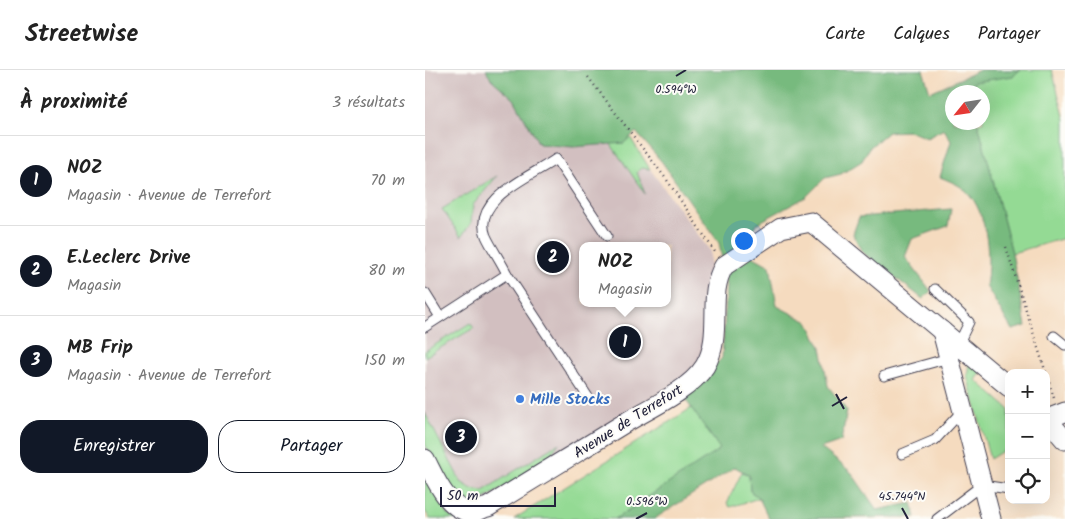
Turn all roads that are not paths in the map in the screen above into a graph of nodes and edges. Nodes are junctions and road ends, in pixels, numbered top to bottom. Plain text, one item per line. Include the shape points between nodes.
1 (607, 236) dead end
2 (507, 274) junction
3 (935, 289) dead end
4 (425, 293) edge
5 (440, 317) junction
6 (425, 327) edge
7 (1054, 336) dead end
8 (1065, 345) edge
9 (953, 351) junction
10 (884, 376) dead end
11 (1005, 384) edge
12 (588, 397) dead end
13 (963, 410) junction
14 (1054, 416) edge
15 (1065, 440) edge
16 (902, 454) dead end
17 (425, 458) edge
18 (983, 485) junction
19 (1005, 488) edge
20 (937, 519) edge
21 (991, 519) edge

1 - 2 lane via 556,159 492,202 484,216 486,234
2 - 5 lane
2 - 12 lane
3 - 9 lane via 969,322
4 - 5 lane
5 - 6 lane
7 - 8 lane
9 - 10 lane
9 - 11 street
9 - 13 street
9 - 17 street, Avenue de Terrefort via 942,331 811,222 781,228 724,266 718,276 713,349 704,367 687,385 488,507 472,512 457,506 444,493
13 - 16 lane via 935,440
13 - 18 street
14 - 15 street
18 - 19 lane
18 - 20 lane
18 - 21 street

